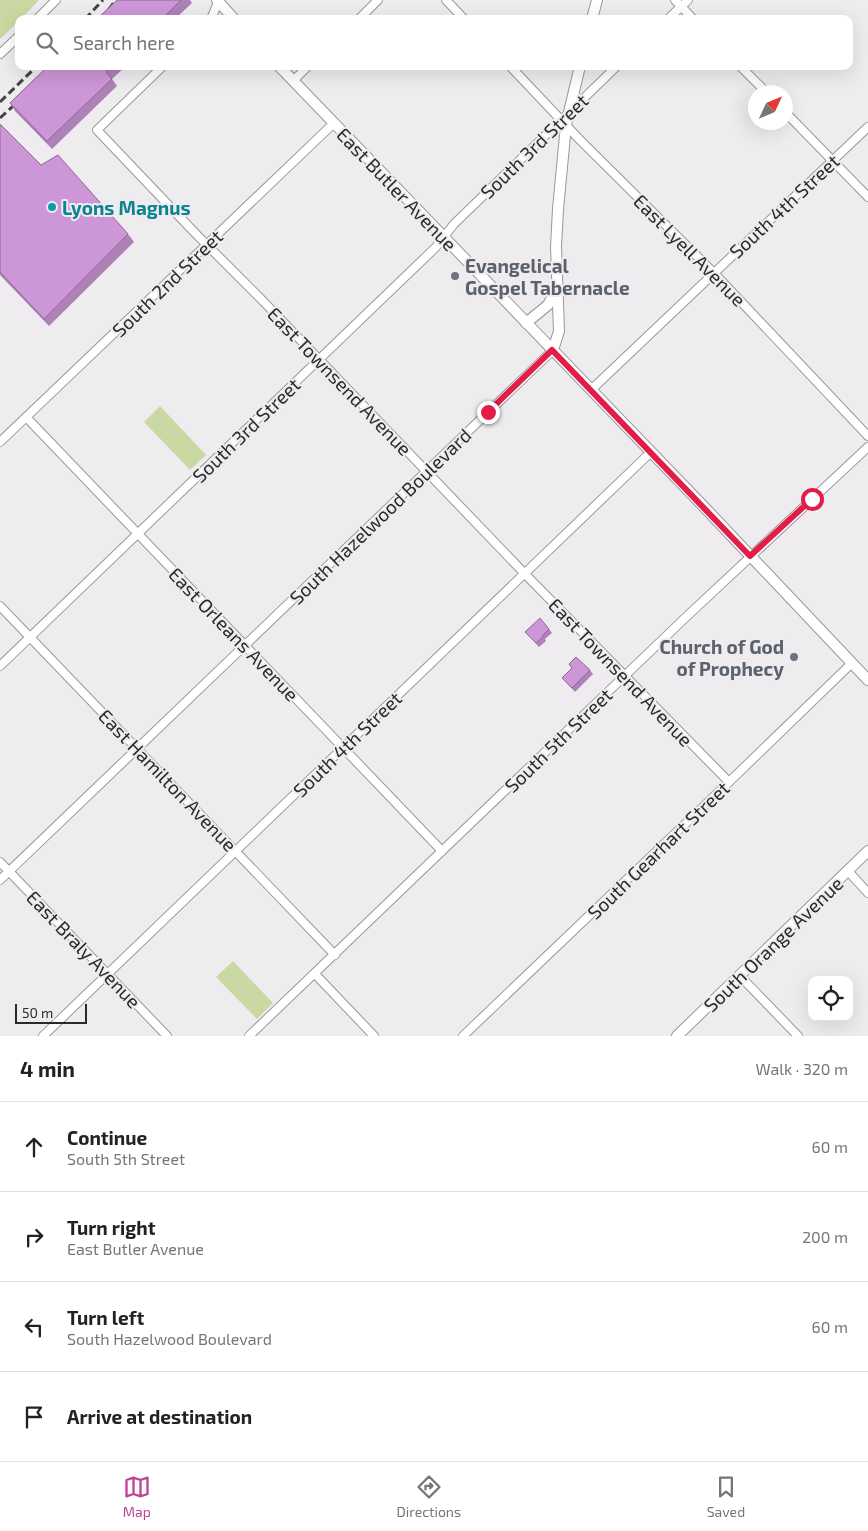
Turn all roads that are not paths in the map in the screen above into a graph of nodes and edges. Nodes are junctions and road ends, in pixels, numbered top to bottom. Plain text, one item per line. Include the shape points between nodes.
1 (56, 0) edge
2 (378, 0) edge
3 (446, 0) edge
4 (597, 0) edge
5 (675, 0) edge
6 (688, 0) edge
7 (218, 1) edge
8 (681, 7) junction
9 (41, 15) edge
10 (213, 15) edge
11 (230, 15) edge
12 (362, 15) edge
13 (460, 15) edge
14 (593, 15) edge
15 (672, 15) edge
16 (689, 15) edge
17 (15, 40) edge
18 (0, 54) edge
19 (159, 70) edge
20 (282, 70) edge
21 (304, 70) edge
22 (514, 70) edge
23 (579, 70) edge
24 (613, 70) edge
25 (744, 70) edge
26 (292, 81) junction
27 (759, 85) edge
28 (565, 120) junction
29 (793, 120) edge
30 (333, 124) junction
31 (868, 127) edge
32 (832, 160) junction
33 (868, 197) edge
34 (443, 237) junction
35 (208, 244) junction
36 (714, 272) junction
37 (557, 289) junction
38 (526, 323) junction
39 (552, 350) junction
40 (319, 360) junction
41 (591, 390) junction
42 (26, 417) junction
43 (868, 436) edge
44 (0, 442) edge
45 (868, 447) edge
46 (651, 452) junction
47 (426, 471) junction
48 (138, 534) junction
49 (750, 556) junction
50 (525, 574) junction
51 (0, 606) edge
52 (30, 637) junction
53 (245, 646) junction
54 (852, 663) junction
55 (0, 666) edge
56 (625, 677) junction
57 (868, 680) edge
58 (343, 748) junction
59 (138, 749) junction
60 (729, 782) junction
61 (442, 850) junction
62 (236, 851) junction
63 (868, 852) edge
64 (0, 862) edge
65 (848, 871) junction
66 (9, 872) junction
67 (0, 880) edge
68 (868, 893) edge
69 (335, 955) junction
70 (107, 974) junction
71 (315, 974) junction
72 (740, 976) junction
73 (43, 1036) edge
74 (167, 1036) edge
75 (249, 1036) edge
76 (374, 1036) edge
77 (463, 1036) edge
78 (677, 1036) edge
79 (798, 1036) edge

1 - 9 street
2 - 12 street
3 - 13 street
4 - 14 street
5 - 8 street
6 - 8 street
7 - 10 street
7 - 11 street
8 - 15 street
8 - 16 street
17 - 18 street
19 - 35 street, East Townsend Avenue via 97,130
20 - 26 street, East Butler Avenue
21 - 26 street
22 - 28 street, East Lyell Avenue
23 - 28 street
24 - 28 street, South 3rd Street
25 - 27 street
26 - 30 street, East Butler Avenue
28 - 34 street, South 3rd Street
28 - 36 street, East Lyell Avenue
28 - 37 street via 556,247
29 - 32 street
30 - 34 street, East Butler Avenue
30 - 35 street, South 2nd Street
31 - 32 street, South 4th Street
32 - 33 street
32 - 36 street, South 4th Street
34 - 38 street, East Butler Avenue
34 - 40 street, South 3rd Street
35 - 40 street, East Townsend Avenue
35 - 42 street, South 2nd Street
36 - 41 street, South 4th Street
36 - 43 street, East Lyell Avenue
37 - 38 street via 548,305
37 - 39 street via 559,331
38 - 39 street, East Butler Avenue
39 - 41 street, East Butler Avenue
39 - 47 street, South Hazelwood Boulevard
40 - 47 street, East Townsend Avenue
40 - 48 street, South 3rd Street
41 - 46 street, East Butler Avenue
42 - 44 street, South 2nd Street
42 - 48 street, East Orleans Avenue
45 - 49 street, South 5th Street
46 - 49 street, East Butler Avenue
46 - 50 street, South 4th Street
47 - 50 street, East Townsend Avenue
47 - 53 street, South Hazelwood Boulevard
48 - 52 street, South 3rd Street
48 - 53 street, East Orleans Avenue
49 - 54 street, East Butler Avenue
49 - 56 street, South 5th Street
50 - 56 street, East Townsend Avenue
50 - 58 street, South 4th Street
51 - 52 street, East Hamilton Avenue
52 - 55 street, South 3rd Street
52 - 59 street, East Hamilton Avenue
53 - 58 street, East Orleans Avenue
53 - 59 street, South Hazelwood Boulevard
54 - 57 street, East Butler Avenue
54 - 60 street, South Gearhart Street
56 - 60 street, East Townsend Avenue
56 - 61 street, South 5th Street
58 - 61 street, East Orleans Avenue
58 - 62 street, South 4th Street
59 - 62 street, East Hamilton Avenue
59 - 66 street, South Hazelwood Boulevard
60 - 77 street, South Gearhart Street
61 - 69 street, South 5th Street
62 - 69 street, East Hamilton Avenue
62 - 70 street, South 4th Street
63 - 65 street, South Orange Avenue
64 - 66 street, East Braly Avenue
65 - 68 street
65 - 72 street, South Orange Avenue
66 - 67 street, South Hazelwood Boulevard
66 - 70 street, East Braly Avenue
69 - 71 street, South 5th Street
70 - 73 street, South 4th Street
70 - 74 street, East Braly Avenue
71 - 75 street, South 5th Street
71 - 76 street
72 - 78 street, South Orange Avenue
72 - 79 street

